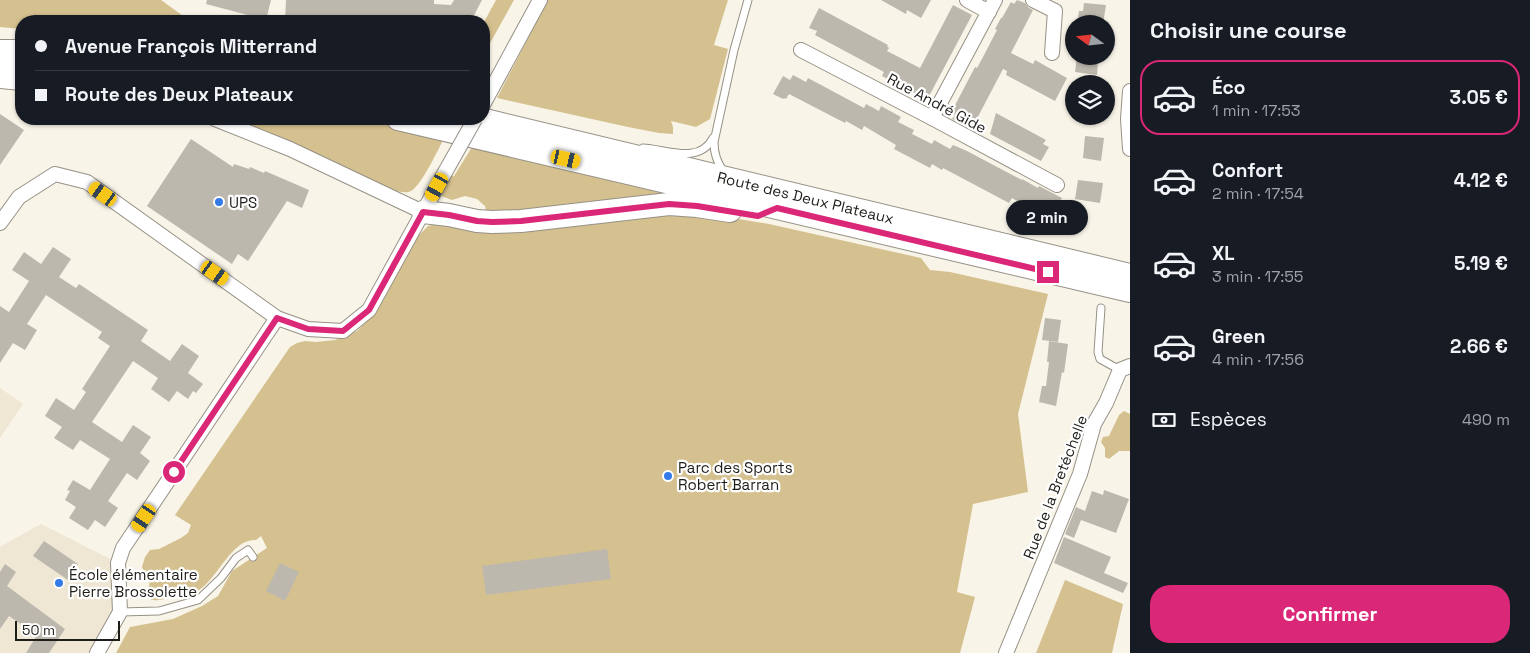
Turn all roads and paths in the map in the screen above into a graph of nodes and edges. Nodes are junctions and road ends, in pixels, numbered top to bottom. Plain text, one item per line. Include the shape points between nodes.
1 (540, 0) edge
2 (748, 0) edge
3 (967, 0) edge
4 (1033, 0) edge
5 (992, 6) edge
6 (802, 50) dead end
7 (0, 51) edge
8 (15, 51) edge
9 (1052, 53) dead end
10 (0, 70) edge
11 (15, 70) edge
12 (0, 81) edge
13 (15, 82) edge
14 (1130, 91) edge
15 (490, 92) edge
16 (932, 118) junction
17 (490, 121) edge
18 (230, 125) edge
19 (424, 125) edge
20 (472, 125) edge
21 (716, 133) junction
22 (1130, 149) edge
23 (617, 151) junction
24 (733, 178) junction
25 (1057, 185) dead end
26 (777, 208) junction
27 (423, 212) junction
28 (0, 223) edge
29 (1130, 275) edge
30 (1130, 291) edge
31 (1101, 308) dead end
32 (277, 318) junction
33 (1125, 368) edge
34 (254, 557) dead end
35 (120, 612) junction
36 (97, 653) edge
37 (1006, 653) edge

1 - 15 street
2 - 21 lane
3 - 5 street
4 - 9 street via 1056,11
5 - 16 street
6 - 16 street, Rue André Gide
7 - 8 main road
10 - 11 main road
12 - 13 street
14 - 22 street
16 - 25 street, Rue André Gide
17 - 23 main road, Route des Deux Plateaux
18 - 27 street via 290,149
19 - 26 main road, Route des Deux Plateaux
20 - 27 street, bridge
21 - 23 lane via 700,151 692,153 644,148
21 - 24 lane via 714,149 717,162
23 - 24 main road, Route des Deux Plateaux
24 - 29 main road, Route des Deux Plateaux
26 - 27 main road via 758,216 669,204 492,222
26 - 30 main road, Route des Deux Plateaux
27 - 32 street via 369,310 343,331 308,329
28 - 32 street via 20,197 55,174 87,182
31 - 33 lane via 1100,359
32 - 35 street via 123,548 118,563
33 - 37 street, Rue de la Bretéchelle via 1094,424 1080,474
34 - 35 lane via 248,550 236,558 198,600 159,611
35 - 36 street

